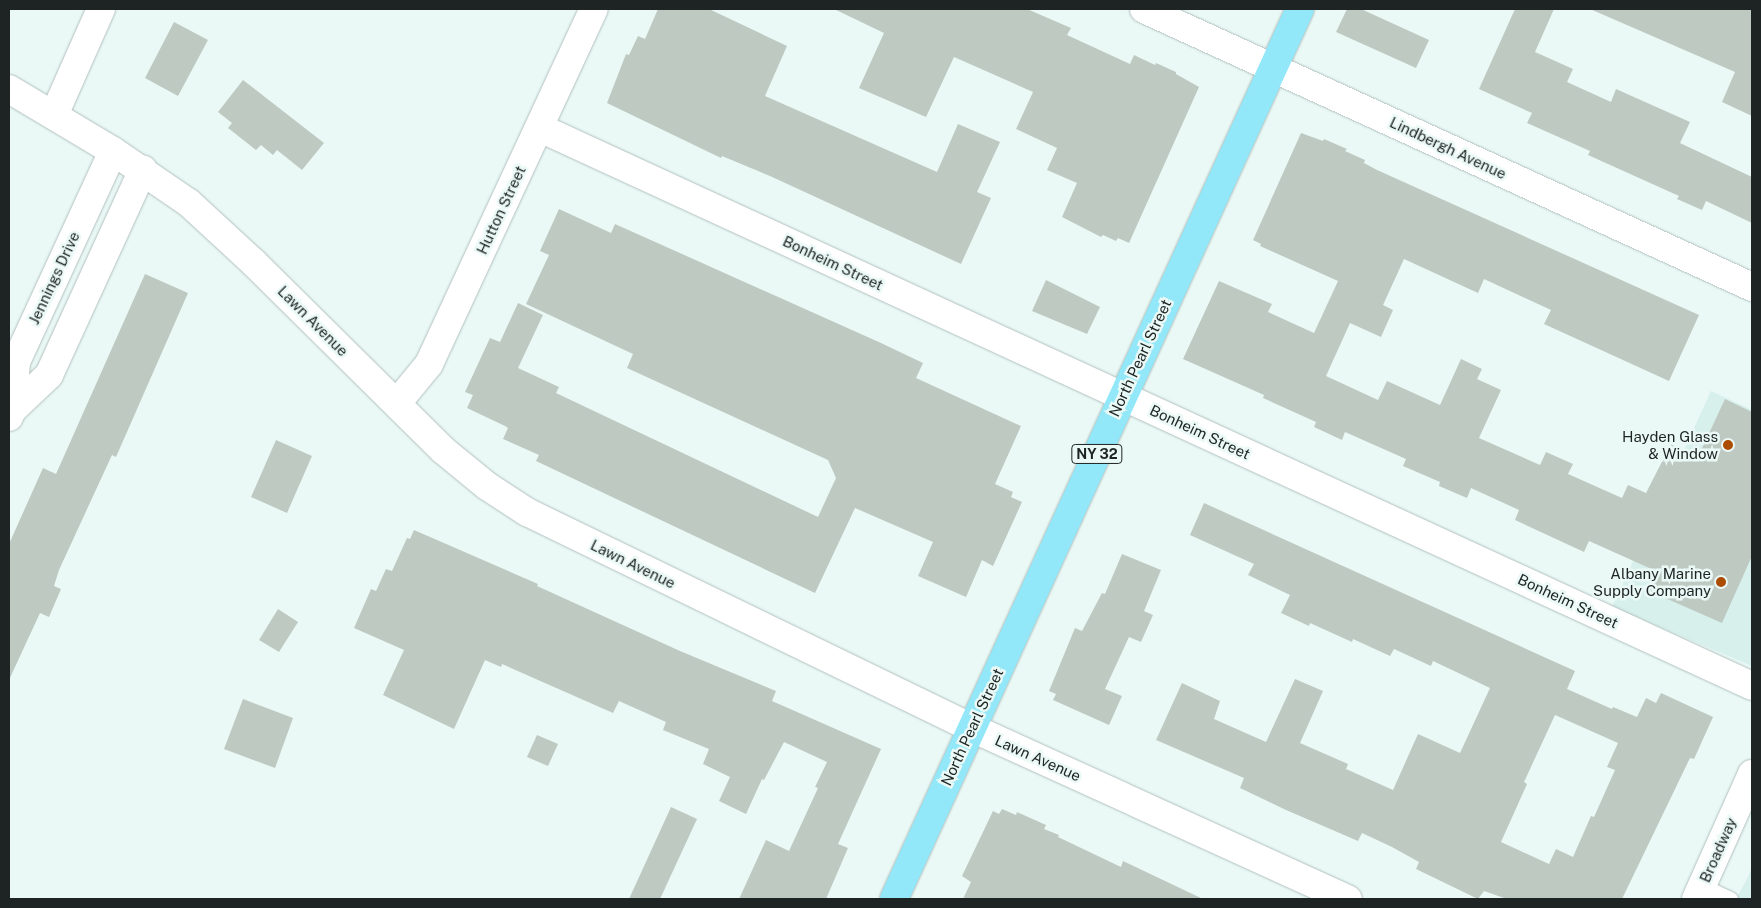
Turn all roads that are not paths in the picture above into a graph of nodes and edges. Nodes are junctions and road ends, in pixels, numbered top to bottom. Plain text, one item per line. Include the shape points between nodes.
1 (101, 9) edge
2 (594, 9) edge
3 (1144, 9) edge
4 (1300, 9) edge
5 (1273, 68) junction
6 (9, 89) edge
7 (54, 115) junction
8 (540, 128) junction
9 (113, 151) junction
10 (143, 170) junction
11 (1752, 286) edge
12 (1123, 396) junction
13 (397, 404) junction
14 (10, 413) edge
15 (1752, 686) edge
16 (972, 728) junction
17 (1752, 774) edge
18 (1699, 892) edge
19 (894, 899) edge
20 (1348, 899) edge
21 (1730, 899) edge

1 - 7 street
2 - 8 street, Hutton Street
3 - 5 street, Lindbergh Avenue
4 - 5 main road, North Pearl Street / NY 32
5 - 11 street, Lindbergh Avenue
5 - 12 main road, North Pearl Street / NY 32
6 - 7 street, Lawn Avenue
7 - 9 street, Lawn Avenue
8 - 12 street, Bonheim Street
8 - 13 street, Hutton Street via 429,364
9 - 10 street, Lawn Avenue
9 - 14 street, Jennings Drive via 16,362
10 - 13 street, Lawn Avenue via 226,235
10 - 14 street, Jennings Drive via 49,375
12 - 15 street, Bonheim Street
12 - 16 main road, North Pearl Street / NY 32
13 - 16 street, Lawn Avenue via 442,450 487,486 527,512
16 - 19 main road, North Pearl Street / NY 32
16 - 20 street, Lawn Avenue
17 - 18 street, Broadway
18 - 21 lane

